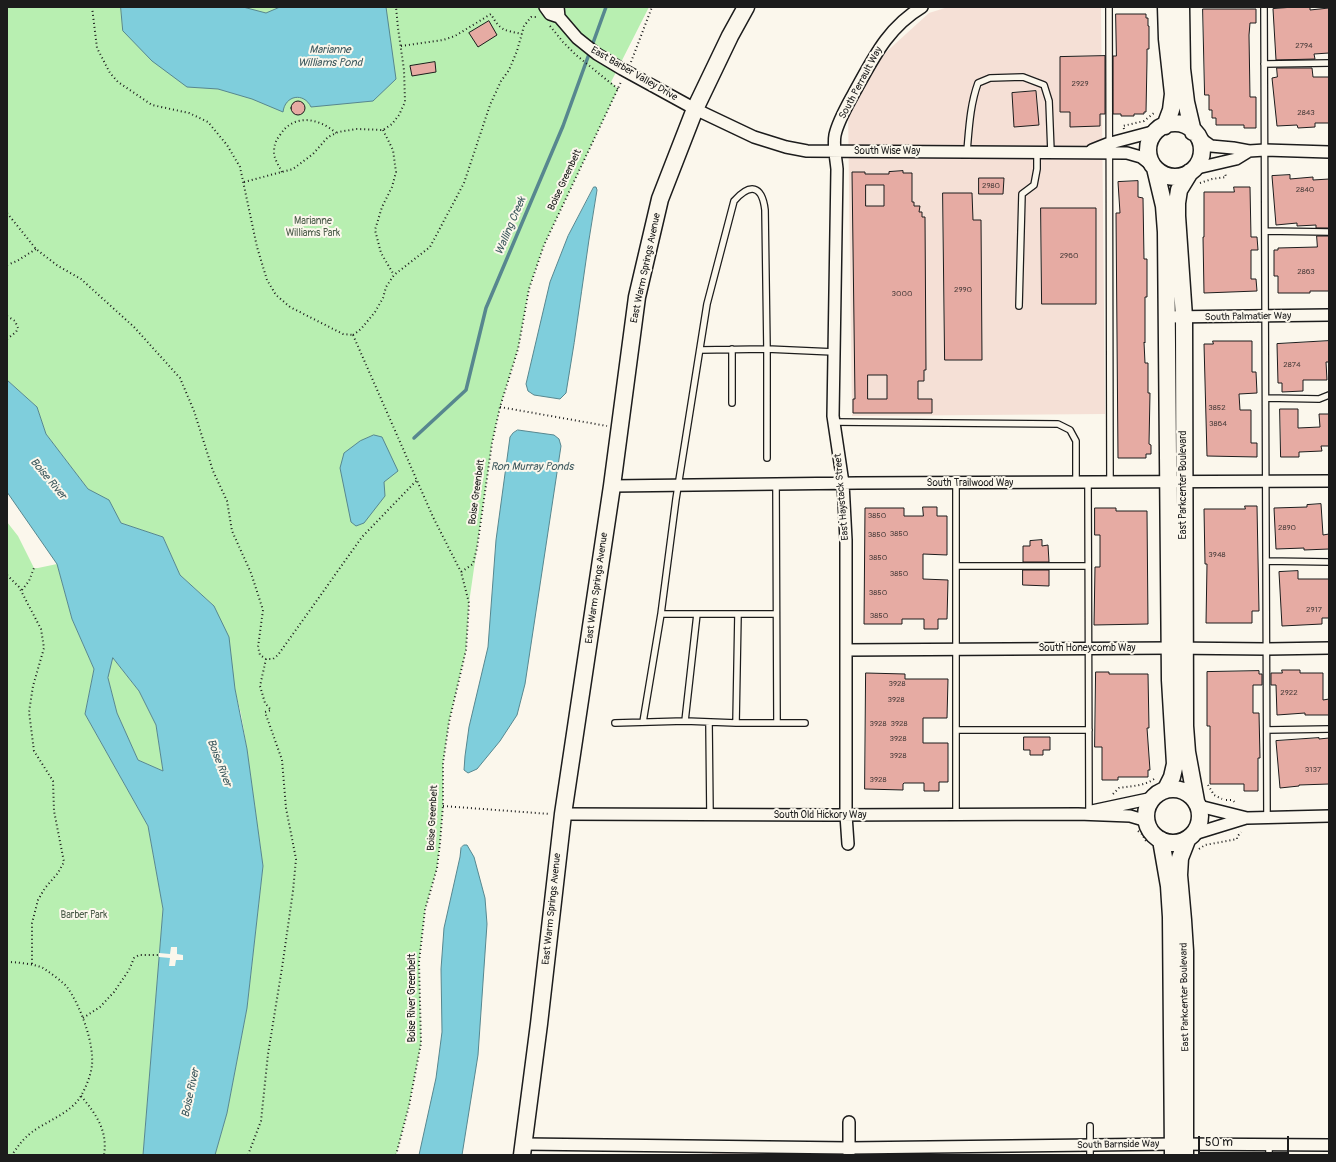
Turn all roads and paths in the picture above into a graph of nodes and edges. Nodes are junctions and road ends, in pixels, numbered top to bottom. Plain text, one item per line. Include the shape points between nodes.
1 (92, 7) edge
2 (396, 7) edge
3 (652, 7) edge
4 (741, 7) edge
5 (746, 7) edge
6 (922, 7) edge
7 (1109, 7) edge
8 (1166, 7) edge
9 (1181, 7) edge
10 (1264, 7) edge
11 (542, 12) edge
12 (558, 12) edge
13 (522, 34) junction
14 (730, 36) junction
15 (400, 46) junction
16 (633, 57) dead end
17 (1329, 63) edge
18 (1264, 64) junction
19 (610, 81) dead end
20 (1157, 107) dead end
21 (696, 109) junction
22 (1123, 126) dead end
23 (1160, 128) junction
24 (383, 130) junction
25 (336, 133) junction
26 (1195, 134) junction
27 (1110, 148) junction
28 (1264, 150) junction
29 (835, 151) junction
30 (967, 151) junction
31 (1249, 151) junction
32 (1037, 152) junction
33 (1051, 152) junction
34 (1329, 152) edge
35 (1155, 168) junction
36 (282, 172) junction
37 (1193, 176) junction
38 (1226, 177) dead end
39 (244, 182) junction
40 (7, 213) edge
41 (1265, 231) junction
42 (1329, 232) edge
43 (36, 249) junction
44 (7, 265) edge
45 (394, 275) junction
46 (1019, 306) dead end
47 (1329, 315) edge
48 (7, 316) edge
49 (1265, 316) junction
50 (1167, 317) junction
51 (1184, 317) junction
52 (353, 335) junction
53 (7, 340) edge
54 (732, 349) junction
55 (767, 349) junction
56 (700, 350) junction
57 (834, 352) junction
58 (1329, 395) edge
59 (1266, 398) junction
60 (732, 403) dead end
61 (500, 407) junction
62 (834, 422) junction
63 (620, 429) junction
64 (767, 458) dead end
65 (417, 480) junction
66 (1329, 481) edge
67 (1266, 482) junction
68 (843, 483) junction
69 (956, 483) junction
70 (1076, 483) junction
71 (1088, 483) junction
72 (1110, 483) junction
73 (1176, 483) junction
74 (776, 484) junction
75 (678, 485) junction
76 (612, 486) junction
77 (1266, 562) junction
78 (1329, 562) edge
79 (956, 566) junction
80 (1088, 566) junction
81 (34, 568) dead end
82 (461, 572) junction
83 (7, 575) edge
84 (22, 590) junction
85 (661, 614) junction
86 (697, 614) junction
87 (738, 614) junction
88 (776, 614) junction
89 (1088, 648) junction
90 (1177, 648) junction
91 (1329, 648) edge
92 (956, 649) junction
93 (1267, 649) junction
94 (846, 650) junction
95 (266, 659) junction
96 (685, 721) junction
97 (643, 722) junction
98 (615, 723) dead end
99 (709, 723) junction
100 (736, 723) junction
101 (777, 723) junction
102 (805, 723) dead end
103 (1329, 729) edge
104 (956, 730) junction
105 (1089, 730) junction
106 (1267, 730) junction
107 (1208, 782) dead end
108 (1119, 788) dead end
109 (1159, 788) junction
110 (1232, 800) dead end
111 (1198, 804) junction
112 (443, 806) junction
113 (1089, 812) junction
114 (563, 814) junction
115 (1078, 814) junction
116 (710, 815) junction
117 (846, 815) junction
118 (956, 815) junction
119 (1329, 816) edge
120 (1247, 818) junction
121 (1267, 818) junction
122 (1142, 825) junction
123 (1238, 839) dead end
124 (1154, 842) junction
125 (1193, 842) junction
126 (848, 844) dead end
127 (425, 910) joint
128 (159, 955) dead end
129 (7, 962) edge
130 (32, 966) junction
131 (83, 1018) junction
132 (81, 1096) junction
133 (849, 1122) dead end
134 (1090, 1126) dead end
135 (1329, 1145) edge
136 (523, 1150) edge
137 (1090, 1150) edge
138 (1179, 1150) edge
139 (1269, 1150) edge
140 (697, 1151) edge
141 (958, 1151) edge
142 (849, 1152) edge
143 (12, 1155) edge
144 (104, 1155) edge
145 (248, 1155) edge
146 (396, 1155) edge

1 - 39 path via 97,48 110,73 126,88 152,105 189,113 208,122 227,145 240,167
2 - 15 path
3 - 16 path
4 - 14 street, East Warm Springs Avenue
5 - 14 street, East Warm Springs Avenue
6 - 29 street, South Perrault Way via 897,26 874,56 844,112 835,135
7 - 27 lane
8 - 23 street via 1173,94 1171,110
9 - 26 street via 1182,69 1186,102
10 - 18 lane
11 - 12 street, East Barber Valley Drive
11 - 13 path via 531,17
12 - 21 street, East Barber Valley Drive via 587,47
13 - 15 path via 503,30 491,14 455,36
13 - 45 path via 509,70 490,104 464,183 430,247
14 - 21 street, East Warm Springs Avenue
15 - 24 path via 405,102 392,124
17 - 18 lane
18 - 28 lane
19 - 61 path, Boise Greenbelt via 619,87 544,245 529,289 518,349
20 - 22 path via 1154,114 1144,121
21 - 29 street, South Wise Way via 754,137 779,145 807,151
21 - 63 street, East Warm Springs Avenue via 660,199 637,297
23 - 26 street via 1178,124
23 - 27 street, South Wise Way
23 - 35 street via 1152,136 1148,149
24 - 25 path via 356,129
24 - 45 path via 393,150 396,172 375,230 381,253
25 - 36 path via 328,137 313,154 293,169
25 - 36 path via 328,126 308,119 288,125 275,143 276,161
26 - 31 street via 1212,146
26 - 37 street via 1201,151
27 - 33 street, South Wise Way via 1087,152
27 - 35 street, South Wise Way via 1141,157
27 - 72 lane
28 - 31 street
28 - 34 street
28 - 41 lane
29 - 30 street, South Wise Way
29 - 57 street, East Haystack Street via 837,169
30 - 32 street, South Wise Way
30 - 33 lane via 971,111 978,83 990,78 1023,77 1044,84 1049,101
31 - 37 street via 1236,159
32 - 33 street, South Wise Way
32 - 46 lane via 1034,185 1022,194
35 - 37 street via 1171,177
35 - 50 street, East Parkcenter Boulevard via 1166,221
36 - 39 path
37 - 38 path via 1212,179
37 - 51 street, East Parkcenter Boulevard via 1179,190 1177,203
39 - 52 path via 257,247 267,280 276,295 290,307 343,334
40 - 43 path
41 - 42 lane
41 - 49 lane
43 - 44 path
43 - 95 path via 81,279 134,327 180,378 227,501 232,531 251,572 264,610 258,647 260,655
45 - 52 path via 375,312
47 - 49 street, South Palmatier Way
48 - 53 path via 15,321 18,328
49 - 51 street, South Palmatier Way
49 - 59 lane
50 - 51 street, South Palmatier Way
50 - 73 street, East Parkcenter Boulevard
51 - 73 street, East Parkcenter Boulevard
52 - 65 path
54 - 55 lane
54 - 56 lane
54 - 60 lane
55 - 56 lane via 764,200 760,192 748,190 734,201 707,304
55 - 57 lane
55 - 64 lane
56 - 75 lane
57 - 62 street, East Haystack Street
58 - 59 lane via 1319,399
59 - 67 lane
61 - 63 path
61 - 82 path, Boise Greenbelt via 492,443 478,548 473,564
62 - 68 street, East Haystack Street
62 - 70 lane via 1058,424 1070,430 1076,441
63 - 76 street, East Warm Springs Avenue
65 - 82 path
65 - 95 path via 362,538 278,655 273,659
66 - 67 street, South Trailwood Way
67 - 73 street, South Trailwood Way
67 - 77 lane
68 - 69 street, South Trailwood Way
68 - 74 street, South Trailwood Way
68 - 94 street, East Haystack Street
69 - 70 street, South Trailwood Way
69 - 79 lane
70 - 71 street, South Trailwood Way
71 - 72 street, South Trailwood Way
71 - 80 lane
72 - 73 street, South Trailwood Way
73 - 90 street, East Parkcenter Boulevard
74 - 75 street, South Trailwood Way
74 - 88 lane
75 - 76 street, South Trailwood Way
75 - 85 lane
76 - 114 street, East Warm Springs Avenue
77 - 78 lane
77 - 93 lane
79 - 80 lane
79 - 92 lane
80 - 89 lane
81 - 84 path
82 - 112 path, Boise Greenbelt via 469,603 466,650 449,722 443,762
83 - 84 path
84 - 130 path via 41,629 44,648 33,686 29,712 34,751 53,781 54,811 64,862 38,900 32,923
85 - 86 lane
85 - 97 lane
86 - 87 lane
86 - 96 lane
87 - 88 lane
87 - 100 lane
88 - 101 lane
89 - 90 street, South Honeycomb Way
89 - 92 street, South Honeycomb Way
89 - 105 lane
90 - 93 street, South Honeycomb Way
90 - 109 street, East Parkcenter Boulevard via 1170,680 1175,764 1172,777
90 - 111 street, East Parkcenter Boulevard via 1187,752
91 - 93 street, South Honeycomb Way
92 - 94 street, South Honeycomb Way
92 - 104 lane
93 - 106 lane
94 - 117 street, East Haystack Street
95 - 145 path via 260,686 265,703 271,710 265,712 282,760 286,808 296,860 261,1121
96 - 97 lane
96 - 99 lane
97 - 98 lane
99 - 100 lane
99 - 116 lane
100 - 101 lane
101 - 102 lane
103 - 106 lane
104 - 105 lane
104 - 118 lane
105 - 113 lane
106 - 121 lane
107 - 110 path via 1214,795
108 - 109 path via 1150,782
109 - 111 street via 1180,789 1187,792
109 - 113 street, South Old Hickory Way
109 - 122 street via 1148,804
111 - 120 street
111 - 125 street via 1200,821
112 - 114 path
112 - 127 path, Boise Greenbelt via 437,868
113 - 115 street, South Old Hickory Way
114 - 116 street, South Old Hickory Way
114 - 136 street, East Warm Springs Avenue
115 - 118 street, South Old Hickory Way
115 - 122 street, South Old Hickory Way via 1130,816
116 - 117 street, South Old Hickory Way
117 - 118 street, South Old Hickory Way
117 - 126 street, East Haystack Street
119 - 121 street
120 - 121 street
120 - 125 street
122 - 124 street via 1154,835
122 - 124 path via 1142,834
123 - 125 path via 1200,848
124 - 125 street
124 - 138 street, East Parkcenter Boulevard via 1169,886
125 - 138 street, East Parkcenter Boulevard via 1180,858 1179,875 1184,951
127 - 146 path, Boise River Greenbelt via 419,962 421,1043 409,1106
128 - 131 path via 139,955 134,958 114,992 100,1007
129 - 130 path
130 - 131 path via 43,968 66,986
131 - 132 path via 89,1034 92,1059 90,1075
132 - 143 path via 53,1120 22,1140
132 - 144 path via 91,1108 104,1133
133 - 142 street
134 - 137 lane
135 - 139 street, South Barnside Way
136 - 140 street, South Barnside Way
137 - 138 street, South Barnside Way
137 - 141 street, South Barnside Way
138 - 139 street, South Barnside Way
140 - 142 street, South Barnside Way
141 - 142 street, South Barnside Way

